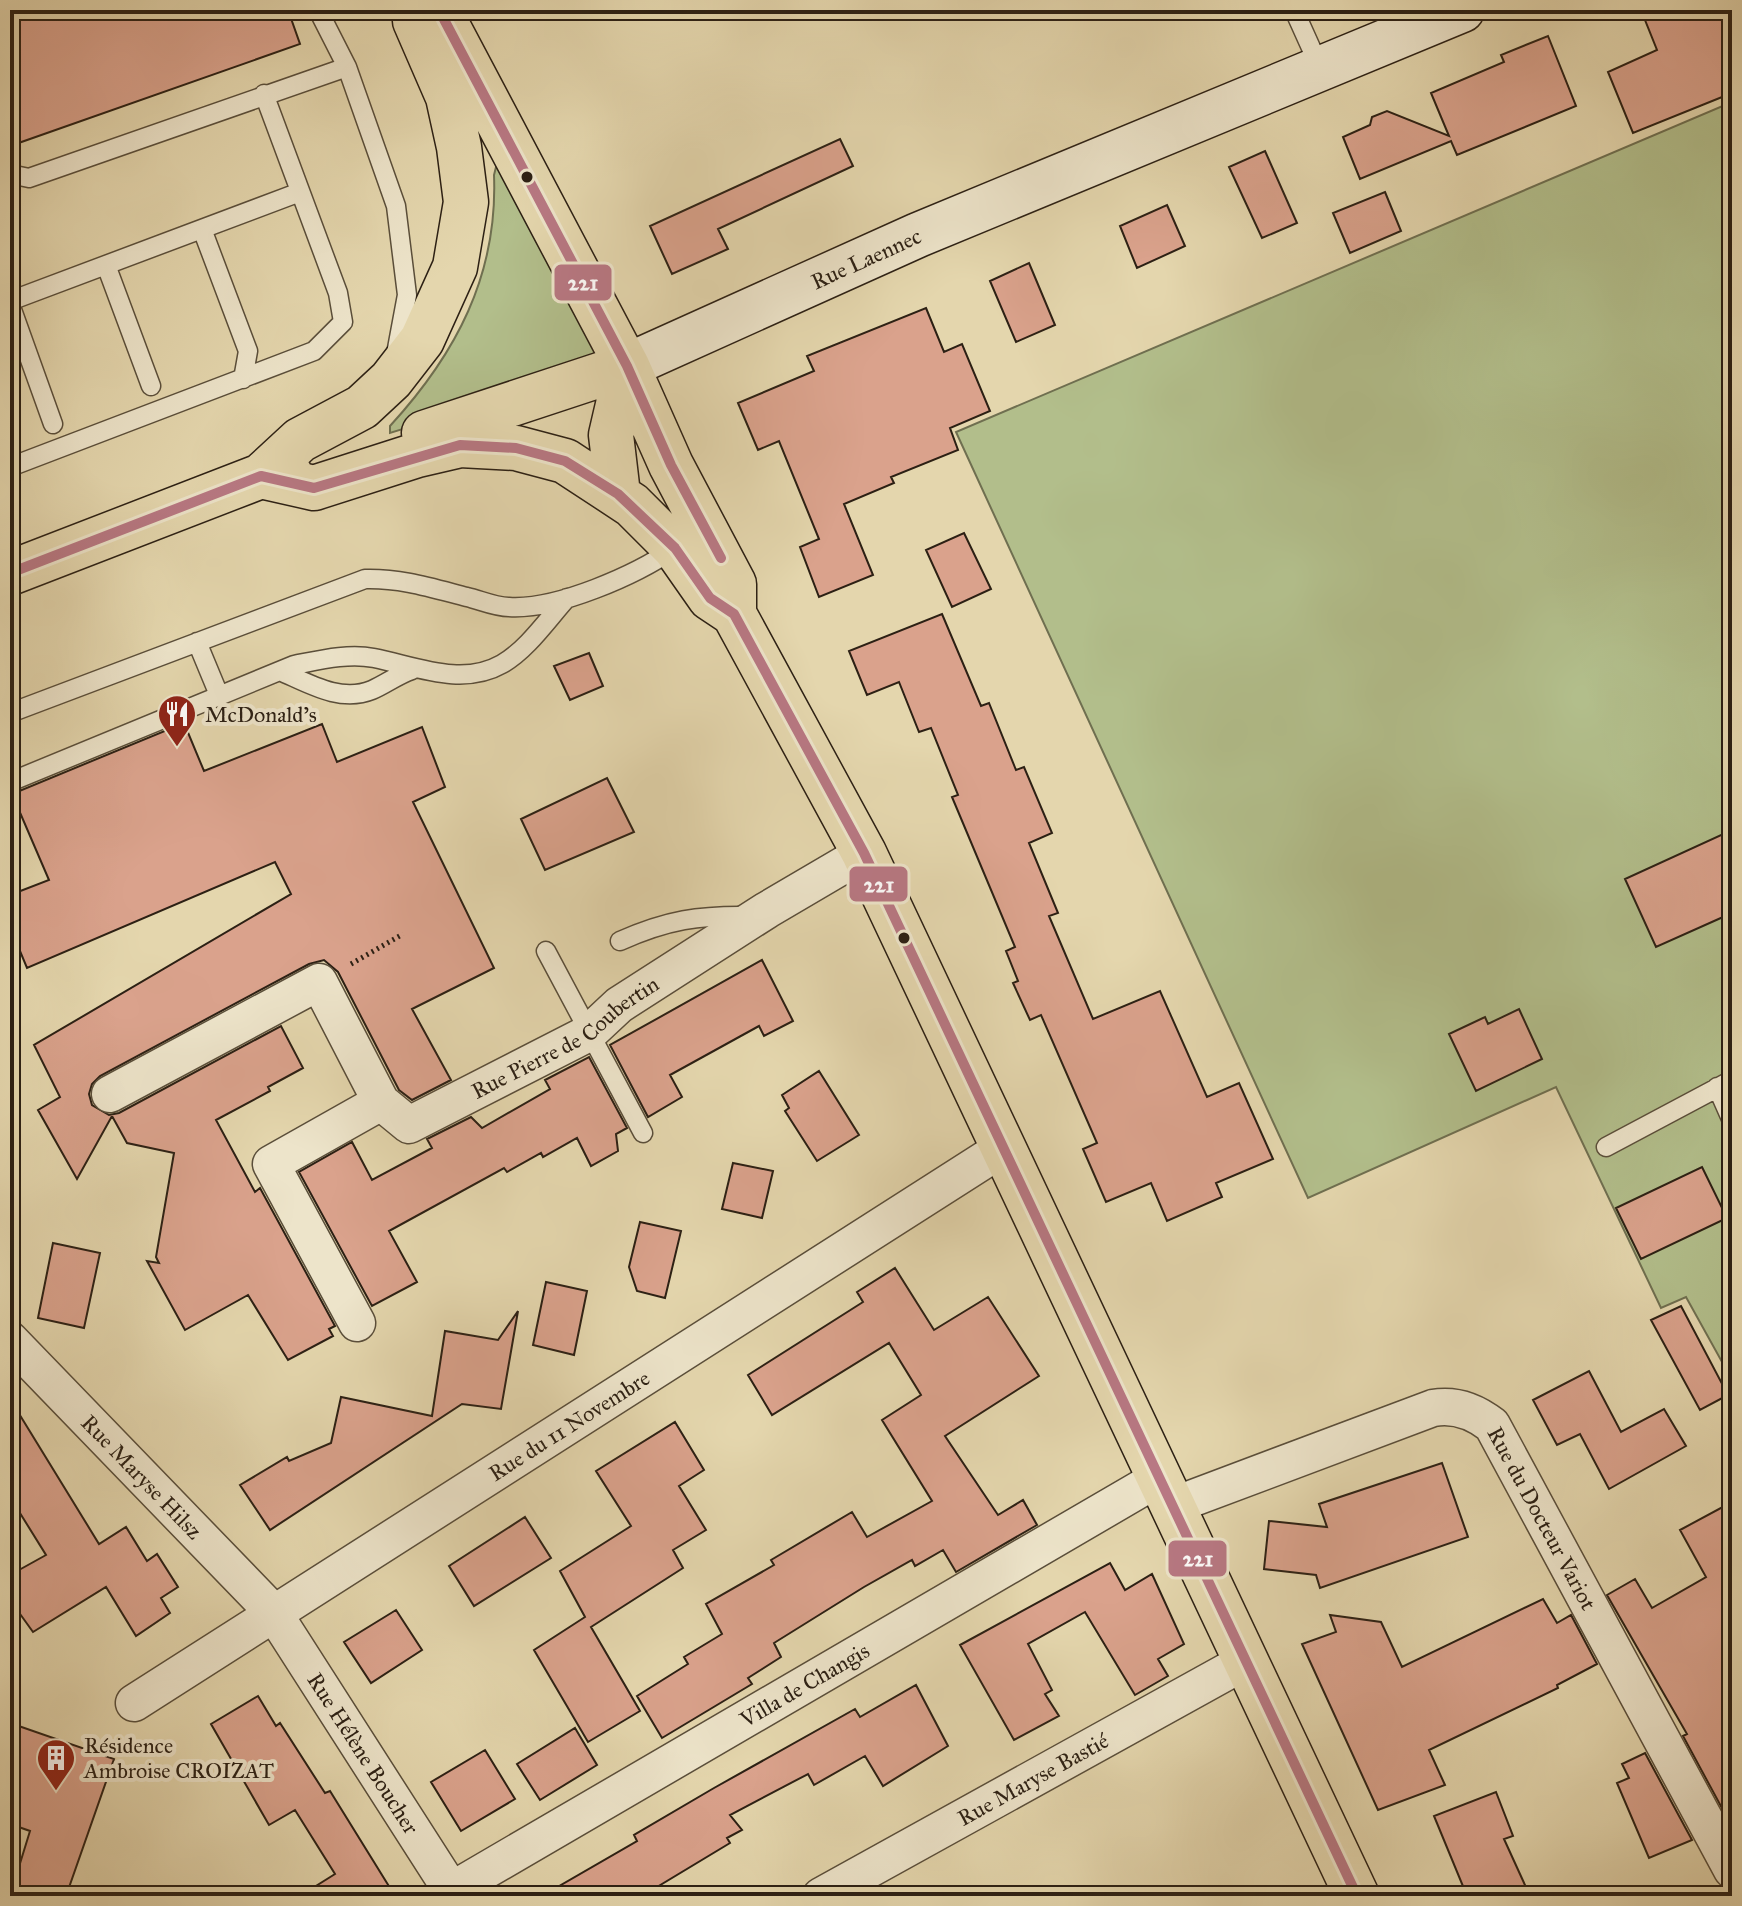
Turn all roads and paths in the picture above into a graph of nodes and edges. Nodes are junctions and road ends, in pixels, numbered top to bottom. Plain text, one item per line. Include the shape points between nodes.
1 (318, 10) edge
2 (1294, 10) edge
3 (1462, 10) edge
4 (436, 11) edge
5 (347, 67) junction
6 (1321, 70) junction
7 (264, 94) junction
8 (10, 174) edge
9 (300, 192) junction
10 (202, 229) junction
11 (106, 265) junction
12 (10, 302) edge
13 (627, 366) junction
14 (243, 379) junction
15 (391, 380) junction
16 (151, 386) dead end
17 (53, 424) dead end
18 (10, 467) edge
19 (261, 476) junction
20 (618, 494) junction
21 (675, 548) junction
22 (10, 573) edge
23 (567, 598) junction
24 (734, 614) junction
25 (197, 642) junction
26 (412, 670) junction
27 (280, 671) junction
28 (219, 695) junction
29 (10, 713) edge
30 (10, 782) edge
31 (864, 853) junction
32 (757, 916) junction
33 (403, 934) dead end
34 (620, 941) dead end
35 (546, 951) dead end
36 (319, 982) junction
37 (589, 1033) junction
38 (1724, 1084) edge
39 (110, 1094) dead end
40 (381, 1102) junction
41 (1732, 1121) edge
42 (643, 1133) dead end
43 (1606, 1147) dead end
44 (1003, 1148) junction
45 (357, 1323) dead end
46 (10, 1340) edge
47 (1166, 1492) junction
48 (273, 1612) junction
49 (1246, 1661) junction
50 (134, 1703) dead end
51 (1732, 1870) edge
52 (453, 1893) edge
53 (821, 1896) edge
54 (1357, 1896) edge

1 - 5 lane
2 - 6 lane
3 - 6 street, Rue Laennec
4 - 13 main road
4 - 15 main road, Rue Laennec via 466,202 455,267 438,310
5 - 7 lane
5 - 15 lane via 396,206 407,295
6 - 13 street, Rue Laennec via 918,235
7 - 8 lane via 29,178
7 - 9 lane
9 - 10 lane
9 - 14 lane via 338,293 343,322 314,351
10 - 11 lane
10 - 14 lane via 248,351
11 - 12 lane
11 - 16 lane
12 - 17 lane
13 - 19 main road, Rue Laennec via 306,472
13 - 20 main road via 611,435
13 - 24 main road via 671,465 734,584
14 - 18 lane
15 - 19 main road, Rue Laennec via 362,407 300,440
19 - 20 main road via 314,488 460,445 516,448 565,461
19 - 22 main road, Rue Laennec
20 - 21 main road
21 - 23 lane
21 - 24 main road via 710,598
23 - 25 lane via 508,608 398,578 365,579
23 - 26 lane via 499,666 439,674
24 - 31 main road
25 - 28 lane
25 - 29 lane
26 - 27 lane via 373,658 338,657
26 - 27 lane via 370,691 346,694 325,691
27 - 28 lane
28 - 30 lane
31 - 32 street, Rue Pierre de Coubertin
31 - 44 main road
32 - 34 lane via 707,915 661,923
32 - 37 street, Rue Pierre de Coubertin via 619,1005
33 - 36 path
35 - 37 lane
36 - 39 street
36 - 40 street, Rue Pierre de Coubertin
37 - 40 street, Rue Pierre de Coubertin via 409,1125
37 - 42 lane
38 - 41 lane
38 - 43 lane
40 - 45 street via 271,1164
44 - 47 main road
44 - 48 street, Rue du 11 Novembre
46 - 48 street, Rue Maryse Hilsz
47 - 49 main road
47 - 51 street, Rue du Docteur Variot via 1425,1410 1459,1408 1485,1419 1500,1438
47 - 52 street, Villa de Changis
48 - 50 street, Rue du 11 Novembre
48 - 52 street, Rue Hélène Boucher
49 - 53 street, Rue Maryse Bastié
49 - 54 main road

